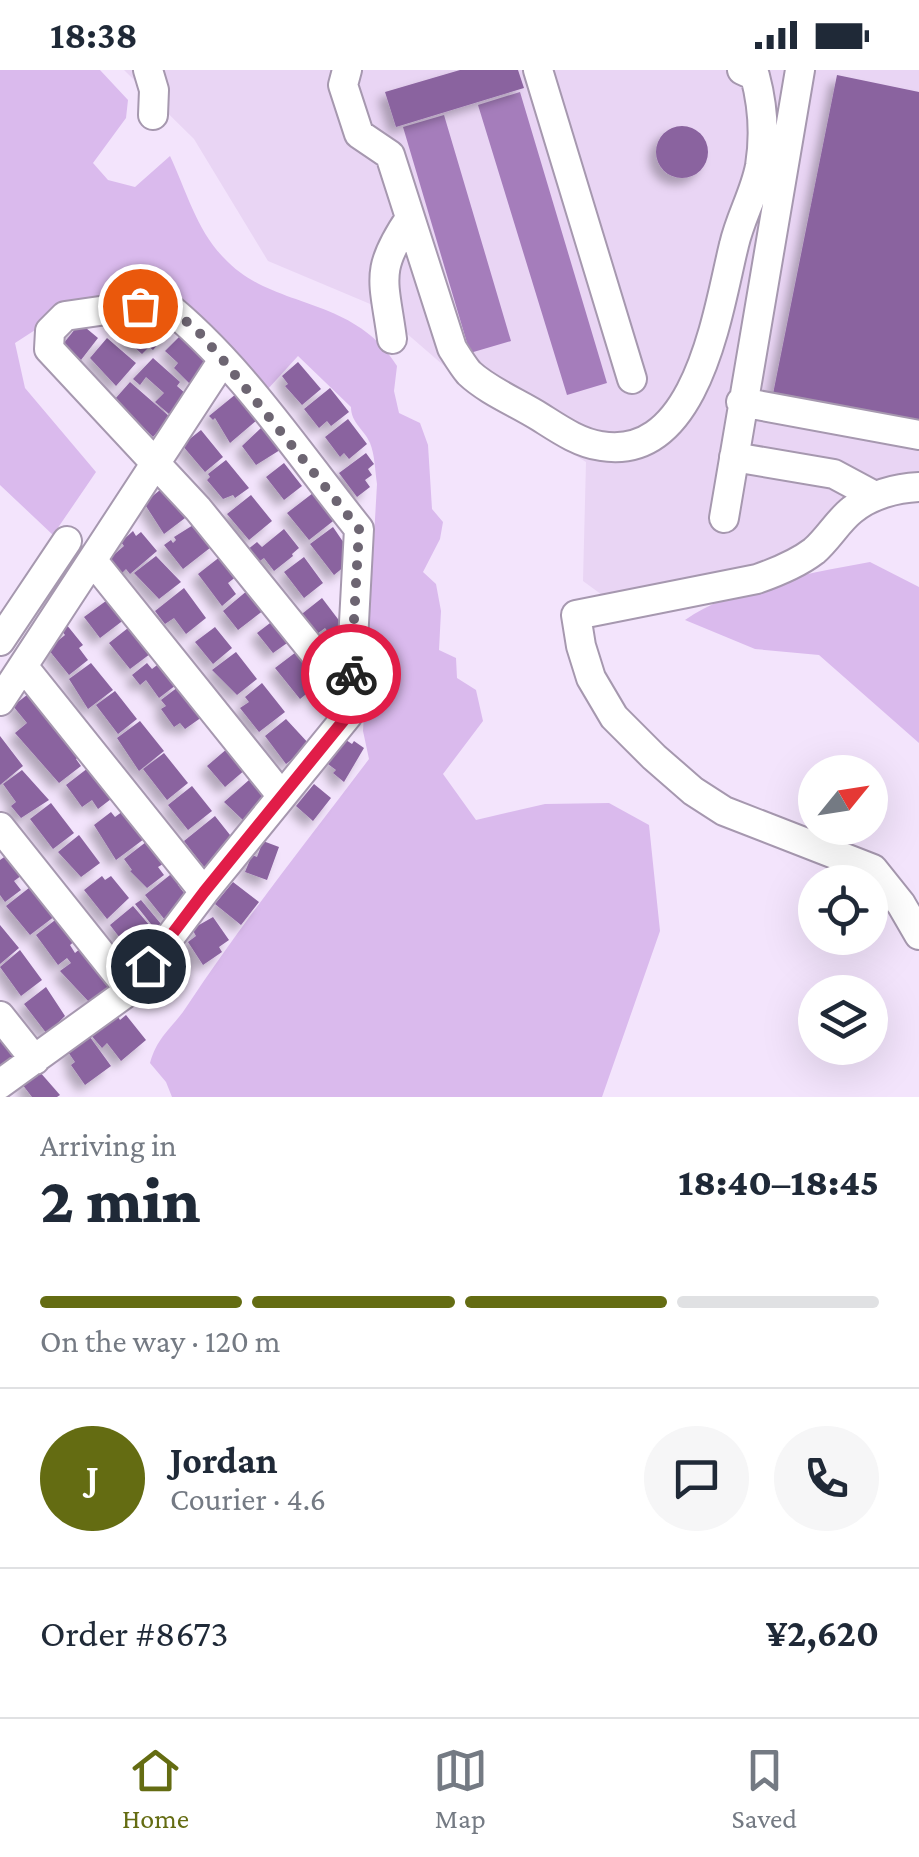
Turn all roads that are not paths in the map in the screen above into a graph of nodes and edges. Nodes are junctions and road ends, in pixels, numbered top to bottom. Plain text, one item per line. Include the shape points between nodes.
1 (148, 70) edge
2 (346, 70) edge
3 (538, 70) edge
4 (800, 70) edge
5 (752, 72) edge
6 (153, 115) dead end
7 (410, 218) junction
8 (741, 219) junction
9 (772, 225) junction
10 (392, 339) dead end
11 (223, 360) junction
12 (632, 379) dead end
13 (741, 402) junction
14 (919, 435) edge
15 (734, 456) junction
16 (156, 464) junction
17 (919, 487) edge
18 (875, 496) junction
19 (724, 518) dead end
20 (66, 542) dead end
21 (93, 561) junction
22 (0, 641) edge
23 (24, 666) junction
24 (350, 697) junction
25 (0, 701) edge
26 (282, 795) junction
27 (0, 827) edge
28 (204, 892) junction
29 (919, 935) edge
30 (130, 990) junction
31 (0, 1016) edge
32 (35, 1060) junction
33 (0, 1084) edge

1 - 6 street
2 - 7 street via 343,85 358,134 390,155
3 - 12 street
4 - 9 street
5 - 8 street via 763,108 760,168
7 - 8 street via 452,348 469,372 575,438 603,447 649,439 694,390
7 - 10 street via 383,273
8 - 9 street
9 - 13 street
11 - 16 street
11 - 16 street via 162,302 65,316 50,331 49,349
11 - 24 street via 359,529
13 - 14 street
13 - 15 street
15 - 18 street via 834,474
15 - 19 street
16 - 21 street
16 - 24 street
17 - 18 street
18 - 29 street via 783,570 576,615 591,678 614,718 654,757 724,811 873,869
20 - 22 street
21 - 23 street
21 - 26 street
23 - 25 street
23 - 28 street
24 - 26 street via 348,715
26 - 28 street
27 - 30 street
28 - 30 street
30 - 32 street
31 - 32 street
32 - 33 street

